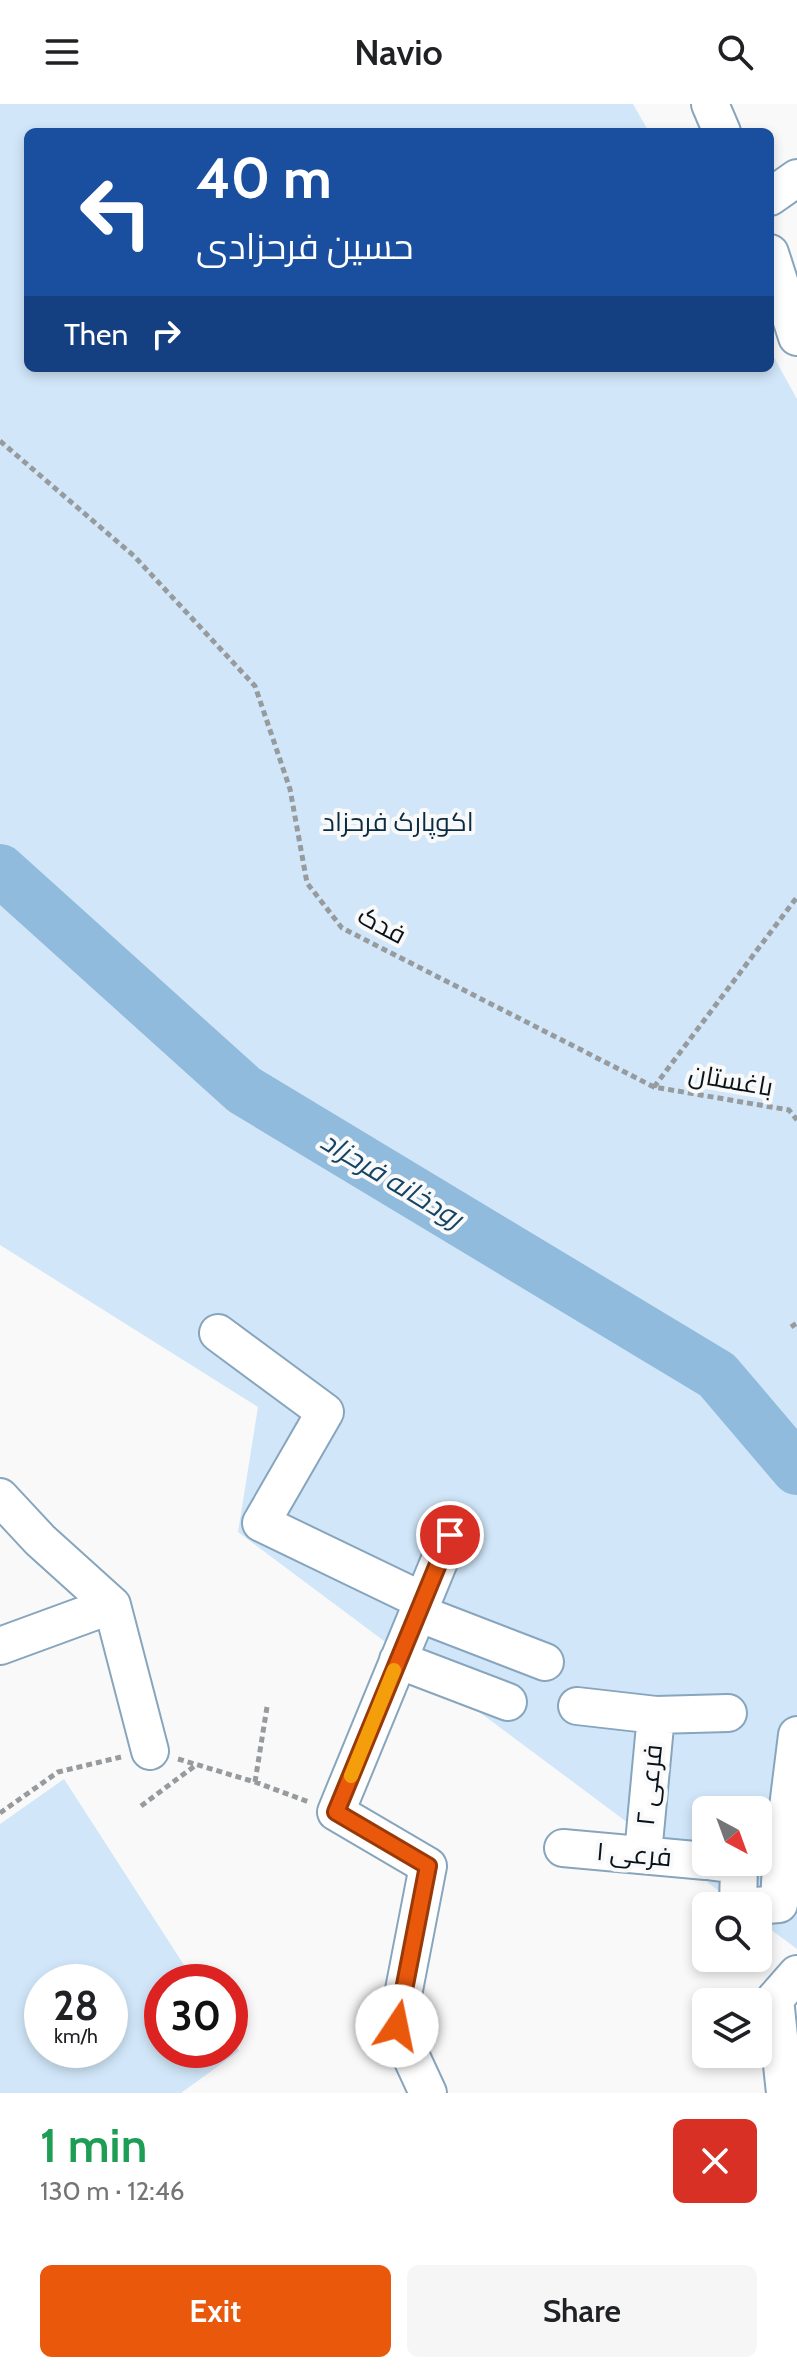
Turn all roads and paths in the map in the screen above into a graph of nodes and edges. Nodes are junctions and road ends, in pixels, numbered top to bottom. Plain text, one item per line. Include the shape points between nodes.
1 (710, 104) edge
2 (720, 128) edge
3 (797, 178) edge
4 (774, 194) edge
5 (774, 265) edge
6 (797, 337) edge
7 (0, 441) edge
8 (797, 897) edge
9 (654, 1087) junction
10 (797, 1120) edge
11 (218, 1333) dead end
12 (0, 1497) edge
13 (450, 1535) dead end
14 (112, 1605) junction
15 (420, 1607) junction
16 (0, 1646) edge
17 (398, 1660) junction
18 (545, 1662) dead end
19 (508, 1702) dead end
20 (577, 1706) dead end
21 (267, 1707) dead end
22 (728, 1713) dead end
23 (656, 1715) junction
24 (797, 1735) edge
25 (150, 1751) dead end
26 (197, 1765) dead end
27 (255, 1782) dead end
28 (141, 1806) dead end
29 (563, 1848) dead end
30 (643, 1854) junction
31 (692, 1859) edge
32 (789, 1864) edge
33 (772, 1905) edge
34 (797, 1974) edge
35 (428, 2093) edge
36 (785, 2093) edge

1 - 2 street
3 - 4 street
5 - 6 street
7 - 9 path, فدک via 134,556 255,686 290,789 307,883 342,928
8 - 9 path
9 - 10 path, باغستان via 789,1110
11 - 15 street via 325,1412 261,1523
12 - 14 street
13 - 15 street
14 - 16 street
14 - 25 street
15 - 17 street
15 - 18 street
17 - 19 street
17 - 35 street via 336,1812 428,1866 397,2026
20 - 23 street
21 - 27 path
22 - 23 street
23 - 30 street, فرعی ۲
24 - 32 street
26 - 28 path
29 - 30 street, فرعی ۱
30 - 31 street, فرعی ۱
32 - 33 street via 779,1904
34 - 36 street via 775,1999

